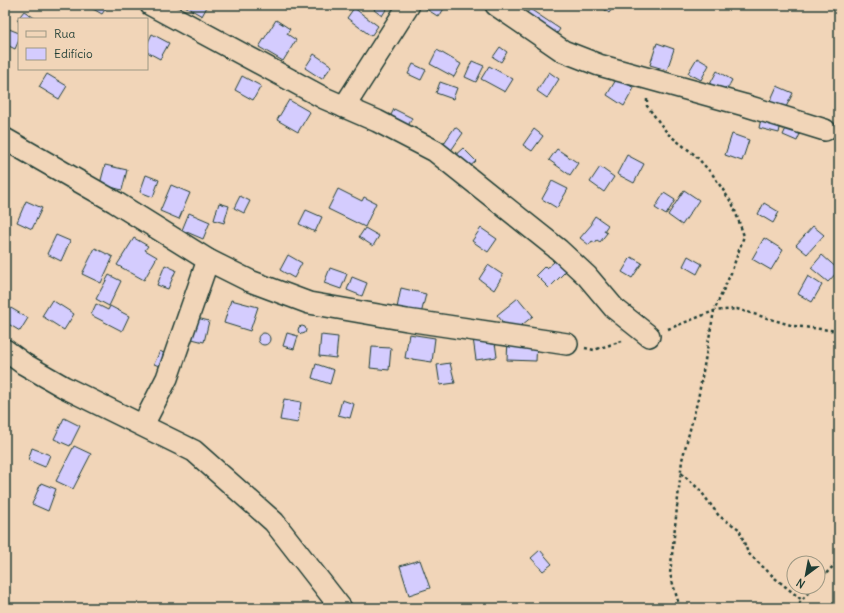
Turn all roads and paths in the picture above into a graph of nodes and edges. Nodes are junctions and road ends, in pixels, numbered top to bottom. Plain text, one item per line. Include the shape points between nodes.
1 (151, 5) edge
2 (410, 5) edge
3 (496, 5) edge
4 (645, 78) junction
5 (344, 107) junction
6 (825, 130) dead end
7 (5, 139) edge
8 (208, 260) junction
9 (714, 311) junction
10 (839, 331) edge
11 (649, 336) junction
12 (567, 344) joint
13 (5, 350) edge
14 (143, 425) junction
15 (681, 473) junction
16 (839, 560) edge
17 (826, 574) edge
18 (806, 595) edge
19 (802, 600) junction
20 (341, 608) edge
21 (680, 608) edge
22 (795, 608) edge

1 - 5 street
2 - 5 street
3 - 4 street via 563,51 599,66
4 - 6 street
4 - 9 path via 647,106 668,134 695,155 713,175 733,205 744,236
5 - 11 street via 435,151 558,250 587,276 614,308
7 - 8 street via 115,202
8 - 12 street via 250,281 308,303
8 - 14 street via 167,378
9 - 10 path via 738,309 794,326
9 - 11 path
9 - 15 path
11 - 12 path via 594,350
13 - 14 street via 64,387
14 - 20 street via 194,451 274,522
15 - 19 path via 700,490 719,516 739,528 748,553
15 - 21 path via 670,574
16 - 17 path
18 - 19 path
19 - 22 path

